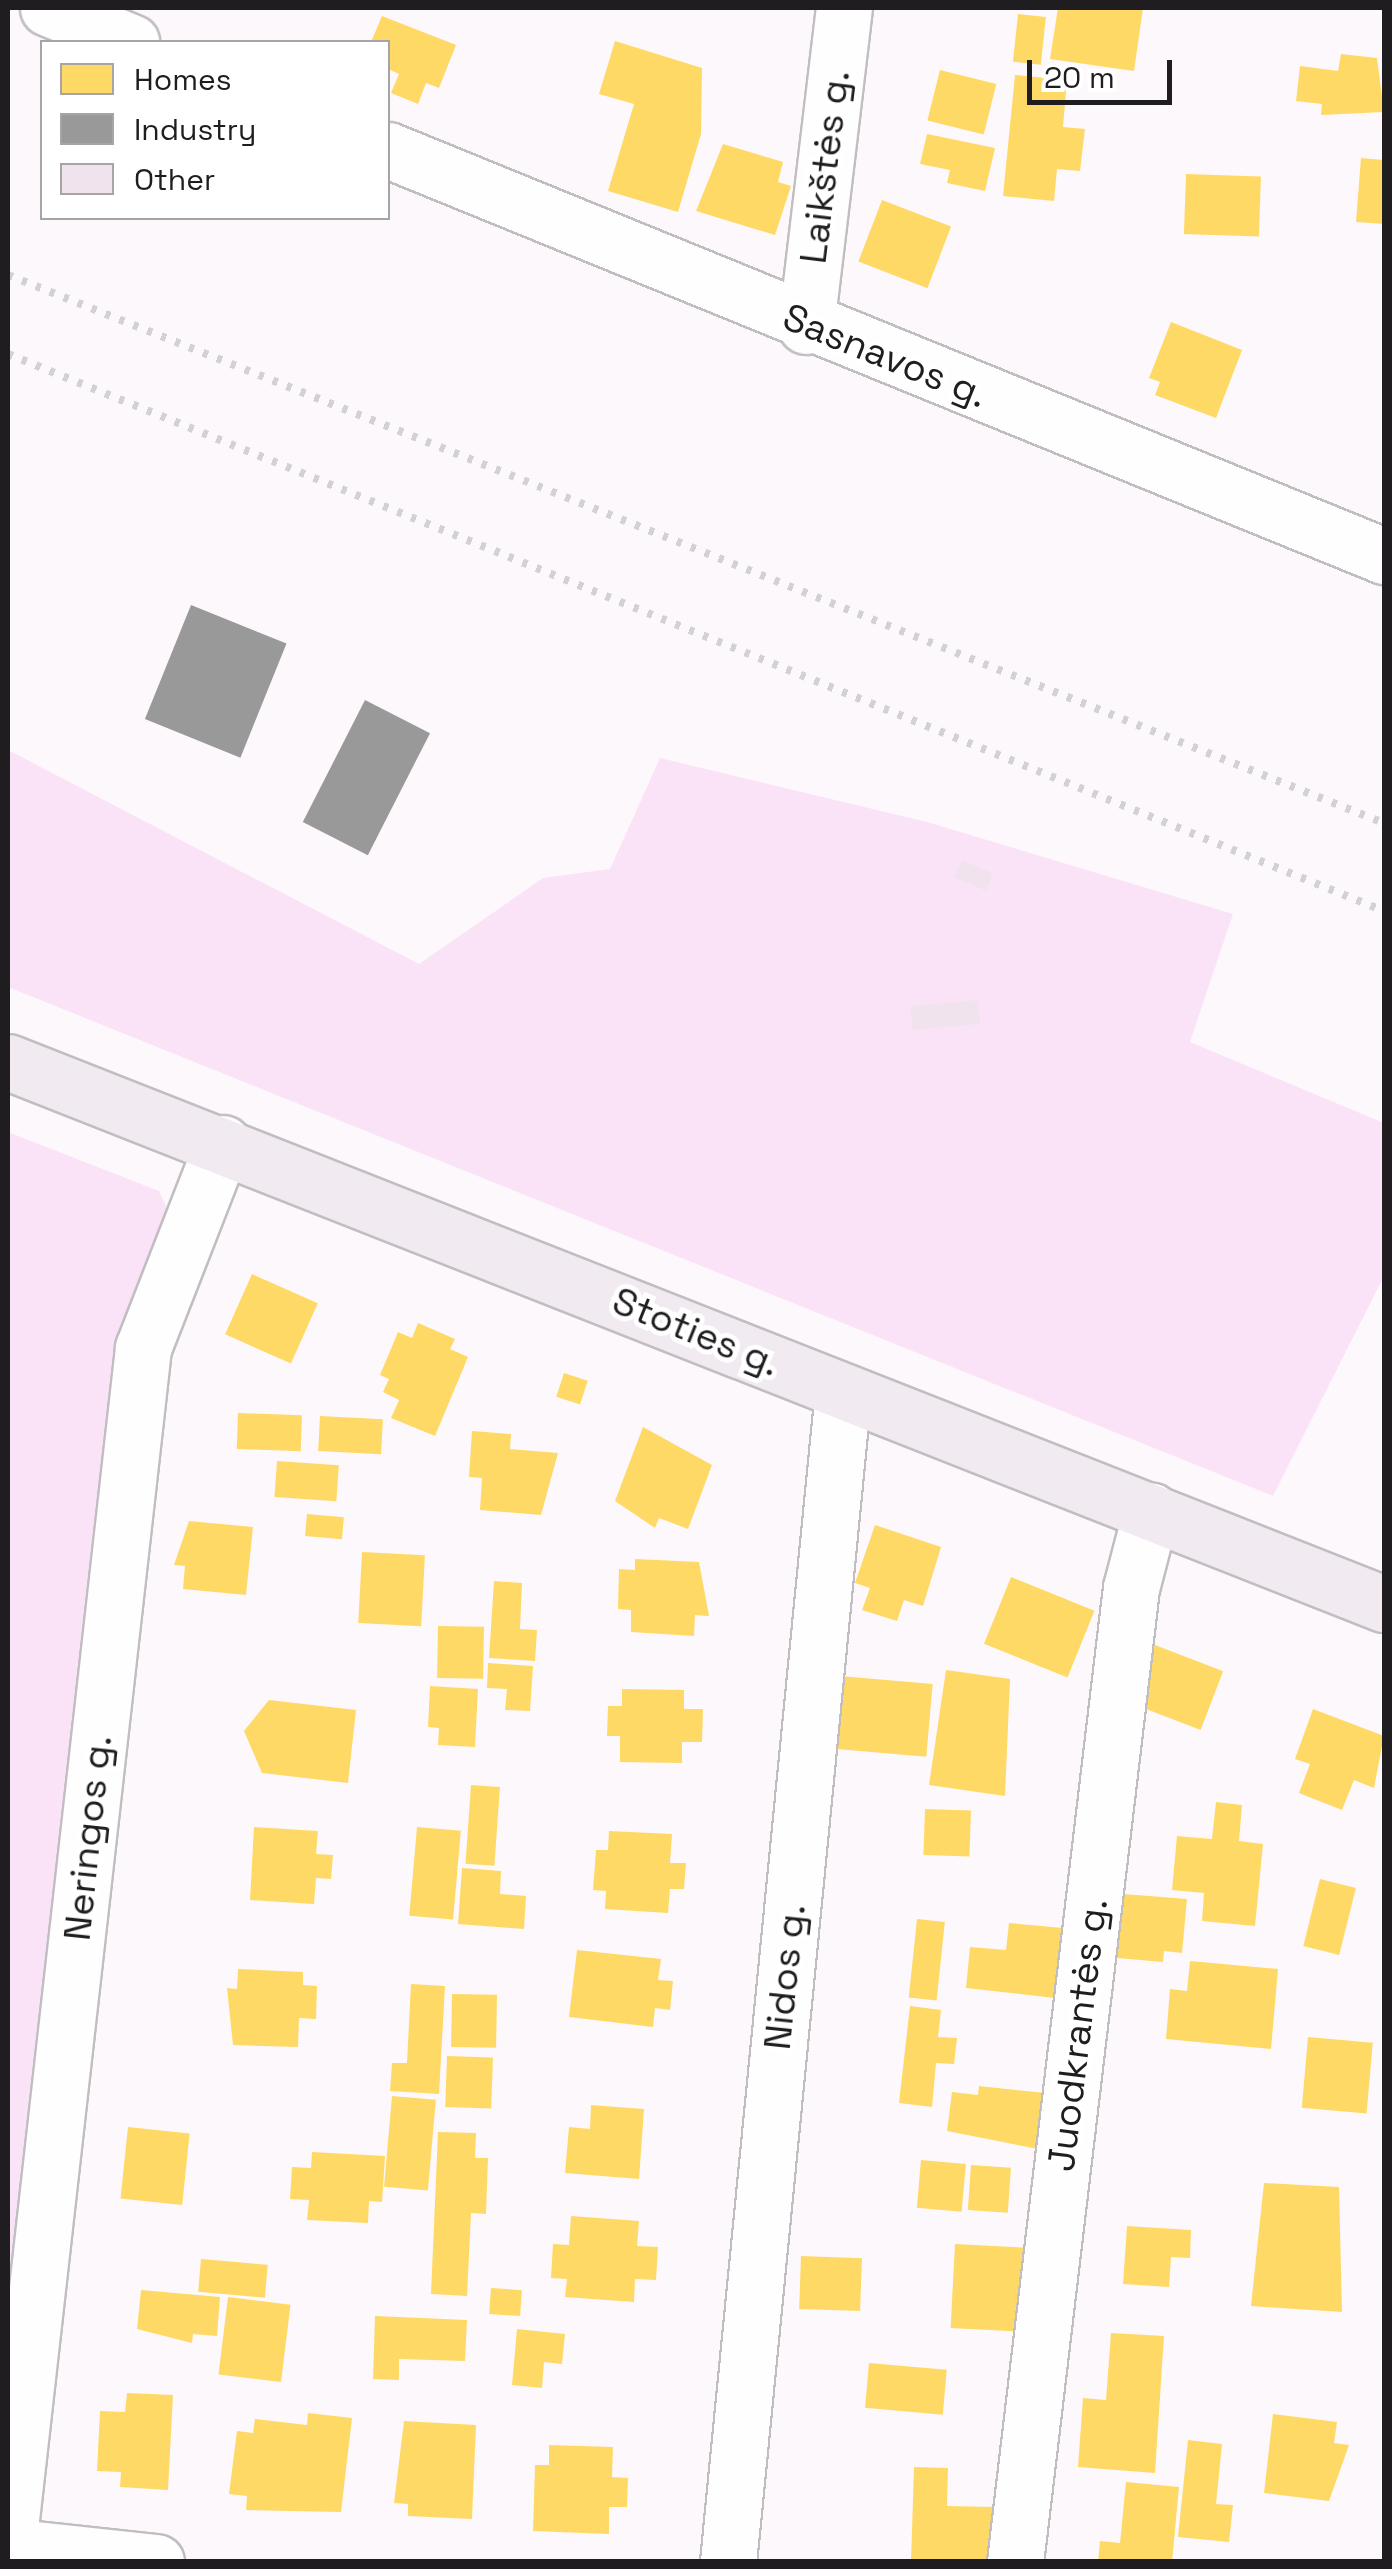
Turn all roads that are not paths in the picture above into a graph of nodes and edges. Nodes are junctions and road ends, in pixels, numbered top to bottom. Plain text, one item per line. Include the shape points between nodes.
1 (48, 8) edge
2 (844, 8) edge
3 (126, 40) edge
4 (390, 151) edge
5 (806, 326) junction
6 (1384, 556) edge
7 (8, 1062) edge
8 (223, 1143) junction
9 (843, 1392) junction
10 (1151, 1511) junction
11 (1384, 1604) edge
12 (8, 2546) edge
13 (70, 2557) edge
14 (156, 2562) edge
15 (728, 2562) edge
16 (1015, 2562) edge

1 - 3 street
2 - 5 street, Laikštės g.
4 - 5 street, Sasnavos g.
5 - 6 street, Sasnavos g.
7 - 8 main road, Stoties g.
8 - 9 main road, Stoties g.
8 - 12 street, Neringos g. via 143,1348
9 - 10 main road, Stoties g.
9 - 15 street, Nidos g.
10 - 11 main road, Stoties g.
10 - 16 street, Juodkrantės g. via 1131,1588
12 - 13 street
13 - 14 street

